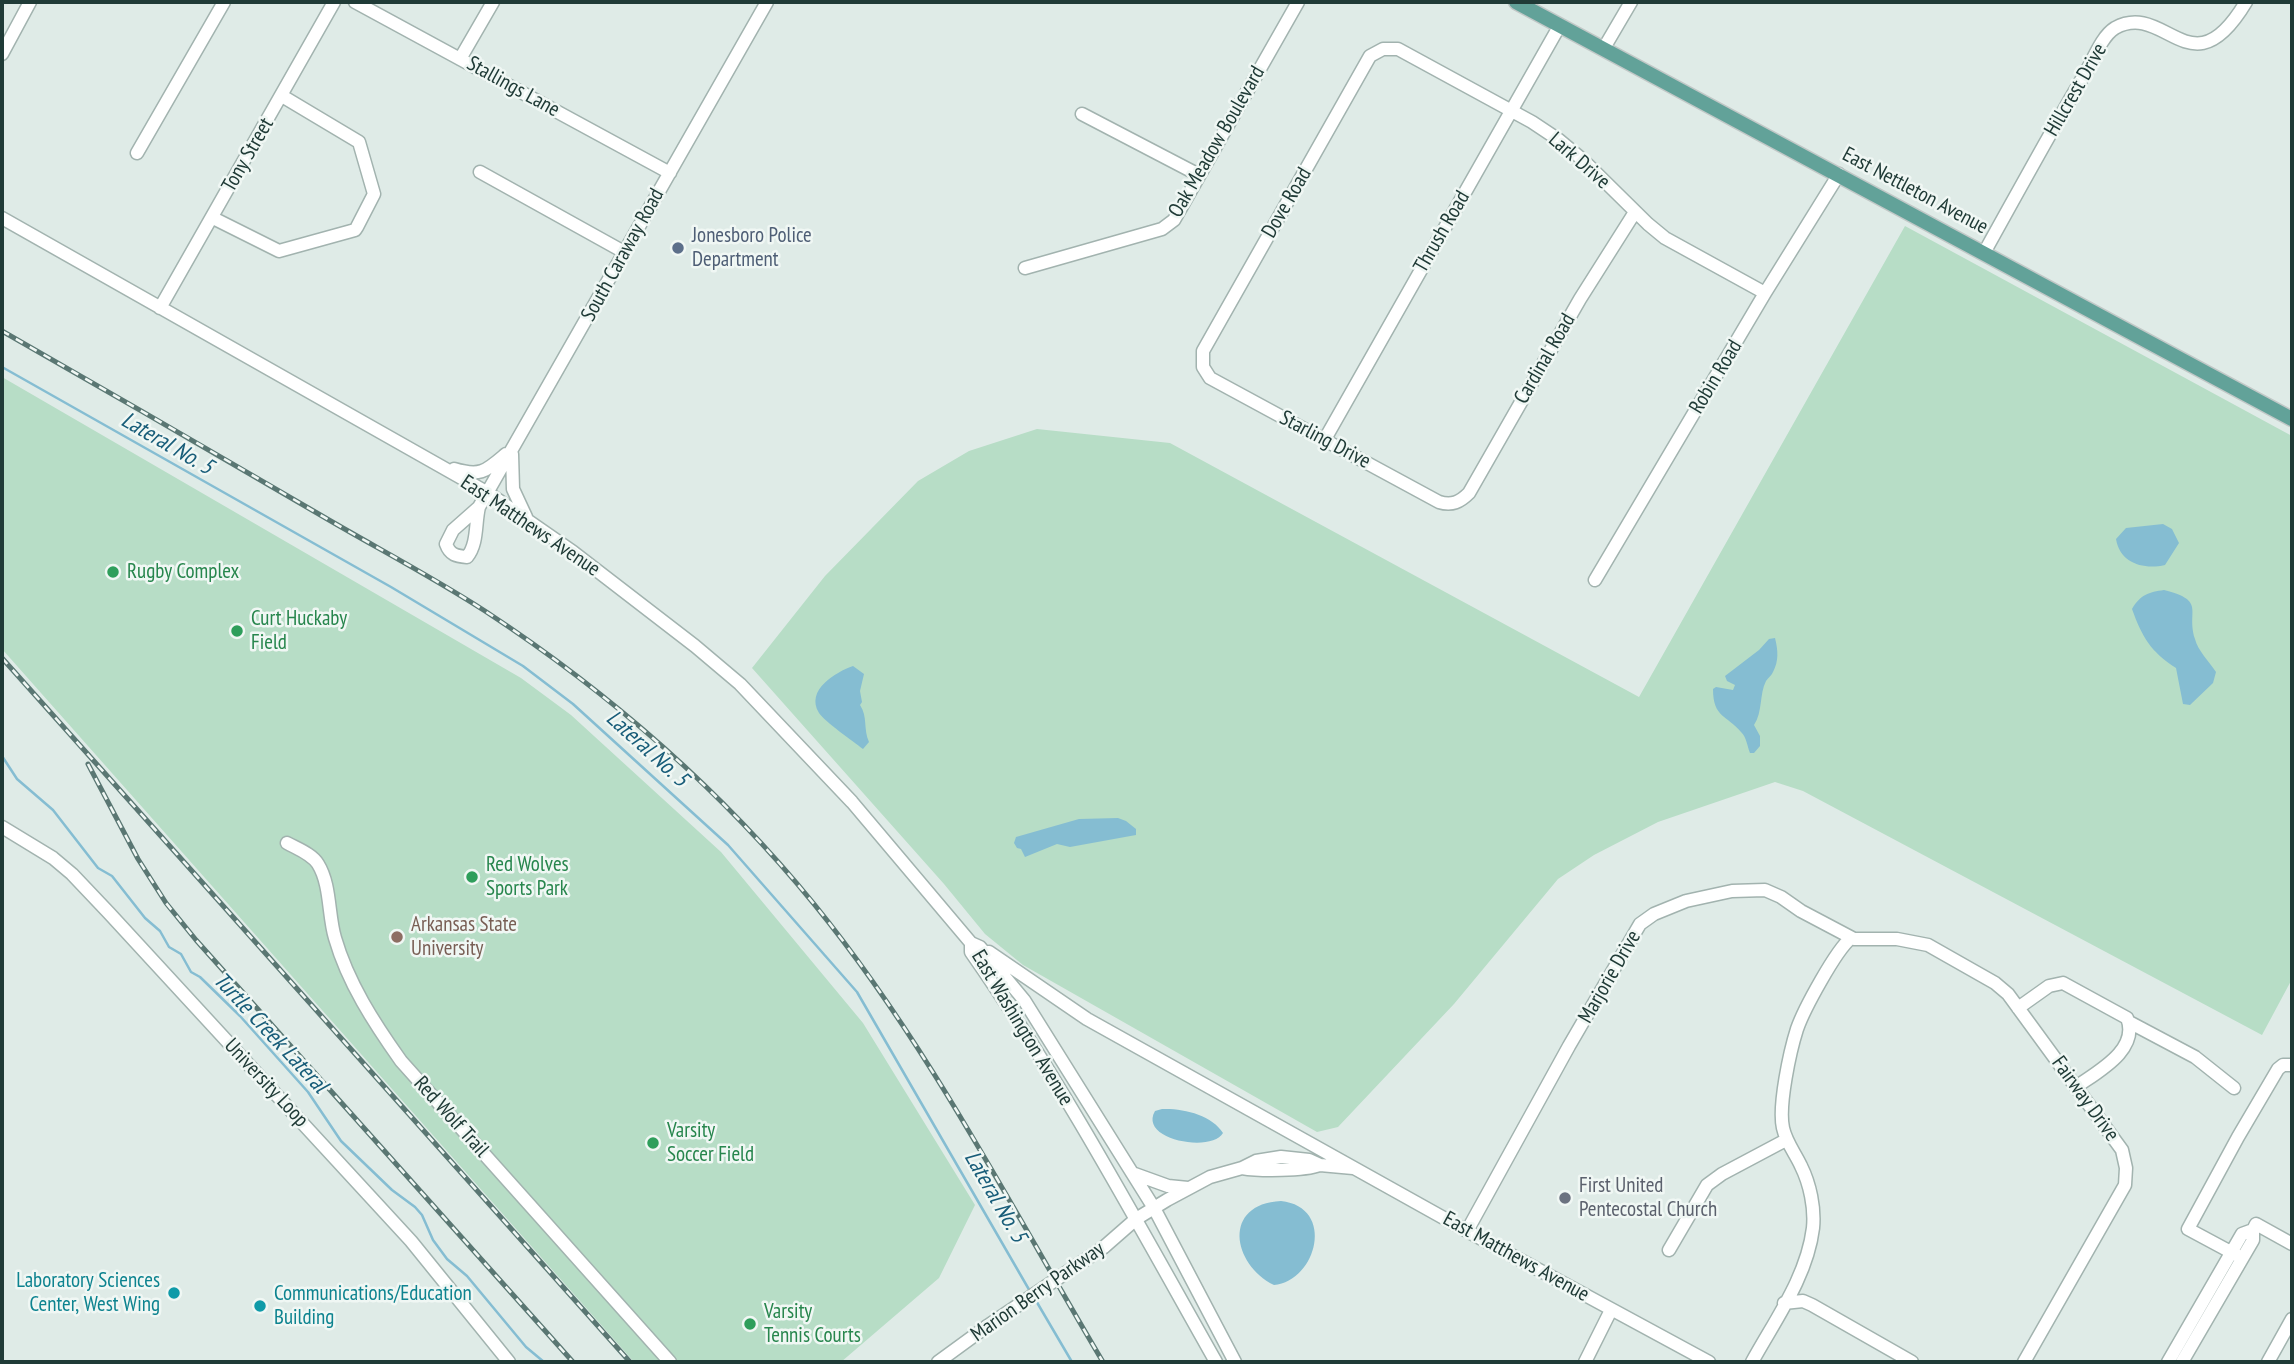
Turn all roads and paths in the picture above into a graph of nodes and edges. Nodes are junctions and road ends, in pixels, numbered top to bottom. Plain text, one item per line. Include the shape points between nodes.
1 (30, 2) edge
2 (224, 2) edge
3 (334, 2) edge
4 (355, 2) edge
5 (493, 2) edge
6 (767, 2) edge
7 (1298, 2) edge
8 (1516, 2) edge
9 (1630, 2) edge
10 (2245, 2) edge
11 (1560, 25) junction
12 (1383, 48) joint
13 (1604, 48) junction
14 (2, 54) edge
15 (460, 59) junction
16 (282, 96) junction
17 (1511, 111) junction
18 (1082, 114) dead end
19 (137, 153) dead end
20 (480, 172) dead end
21 (670, 173) junction
22 (1839, 174) junction
23 (1199, 175) junction
24 (1635, 212) junction
25 (2, 218) edge
26 (213, 218) junction
27 (624, 252) junction
28 (1984, 253) junction
29 (1025, 268) dead end
30 (1765, 293) junction
31 (160, 308) junction
32 (1202, 364) joint
33 (2292, 419) edge
34 (1325, 439) junction
35 (512, 450) junction
36 (437, 464) junction
37 (488, 493) junction
38 (1455, 503) joint
39 (479, 507) dead end
40 (531, 522) junction
41 (1595, 580) dead end
42 (2, 827) edge
43 (288, 843) dead end
44 (1851, 938) junction
45 (975, 945) junction
46 (2018, 1008) junction
47 (2129, 1022) junction
48 (2292, 1065) edge
49 (2076, 1087) junction
50 (2234, 1088) dead end
51 (1786, 1140) junction
52 (1357, 1169) junction
53 (1131, 1172) junction
54 (1188, 1188) junction
55 (1154, 1208) junction
56 (1136, 1219) junction
57 (1467, 1231) junction
58 (2292, 1244) edge
59 (1670, 1250) dead end
60 (2236, 1256) junction
61 (1784, 1303) junction
62 (1611, 1310) junction
63 (2292, 1319) edge
64 (509, 1362) edge
65 (670, 1362) edge
66 (938, 1362) edge
67 (1216, 1362) edge
68 (1236, 1362) edge
69 (1586, 1362) edge
70 (1709, 1362) edge
71 (1752, 1362) edge
72 (1912, 1362) edge
73 (2024, 1362) edge
74 (2168, 1362) edge
75 (2182, 1362) edge
76 (2268, 1362) edge

1 - 14 street
2 - 19 street
3 - 16 street, Tony Street
4 - 15 street, Stallings Lane
5 - 15 street
6 - 21 street, South Caraway Road
7 - 23 street, Oak Meadow Boulevard
8 - 11 main road, East Nettleton Avenue
9 - 13 street
10 - 28 street, Hillcrest Drive via 2223,33 2202,43 2143,22 2113,29
11 - 13 main road, East Nettleton Avenue
11 - 17 street, Thrush Road
12 - 17 street, Lark Drive via 1398,50
12 - 32 street, Dove Road via 1370,56 1203,351
13 - 22 main road, East Nettleton Avenue
15 - 21 street, Stallings Lane
16 - 26 street, Tony Street
16 - 26 street via 359,142 374,194 357,227 279,251
17 - 24 street, Lark Drive via 1559,140
17 - 34 street, Thrush Road
18 - 23 street
20 - 27 street
21 - 27 street, South Caraway Road
22 - 28 main road, East Nettleton Avenue
22 - 30 street, Robin Road
23 - 29 street, Oak Meadow Boulevard via 1174,220 1162,229
24 - 30 street, Lark Drive via 1665,238
24 - 38 street, Cardinal Road via 1469,493
25 - 31 street, East Matthews Avenue
26 - 31 street, Tony Street
27 - 35 street, South Caraway Road
28 - 33 main road, East Nettleton Avenue
30 - 41 street, Robin Road
31 - 36 street, East Matthews Avenue
32 - 34 street, Starling Drive via 1210,378
34 - 38 street, Starling Drive via 1439,502
35 - 36 street via 486,471 470,474
35 - 37 street, South Caraway Road
35 - 40 street via 513,489
36 - 37 street, East Matthews Avenue
37 - 39 street, South Caraway Road
37 - 40 street, East Matthews Avenue
40 - 45 street, East Matthews Avenue via 740,684 852,802
42 - 64 street, University Loop via 53,859 81,884 411,1241
43 - 65 street, Red Wolf Trail via 319,865 342,959 389,1045
44 - 46 street, Fairway Drive via 1928,945 1995,983
44 - 51 street via 1841,947 1798,1026 1781,1105
44 - 57 street, Marjorie Drive via 1765,890 1708,895 1648,918 1569,1046
45 - 52 street via 1087,1019
45 - 53 street, East Washington Avenue via 1024,1000
45 - 56 street, East Washington Avenue via 971,952 1014,1014
46 - 47 street via 2052,982 2066,984 2123,1014
46 - 49 street, Fairway Drive
47 - 49 street via 2128,1039 2120,1052
47 - 50 street via 2195,1057
48 - 60 street via 2278,1069 2188,1229
49 - 73 street, Fairway Drive via 2122,1150 2125,1185
51 - 59 street via 1707,1185
51 - 61 street via 1802,1168 1814,1219 1805,1265
52 - 54 street, East Matthews Avenue via 1281,1157 1256,1161
52 - 57 street, East Matthews Avenue
53 - 54 street
53 - 55 street, East Washington Avenue
54 - 55 street, East Matthews Avenue
55 - 56 street, East Matthews Avenue
55 - 68 street, East Washington Avenue
56 - 66 street, Marion Berry Parkway, bridge via 1104,1247
56 - 67 street, East Washington Avenue
57 - 62 street, East Matthews Avenue
58 - 60 street via 2255,1227 2253,1240
60 - 74 street
60 - 75 street
61 - 71 street
61 - 72 street via 1812,1305
62 - 69 street
62 - 70 street, East Matthews Avenue
63 - 76 street

